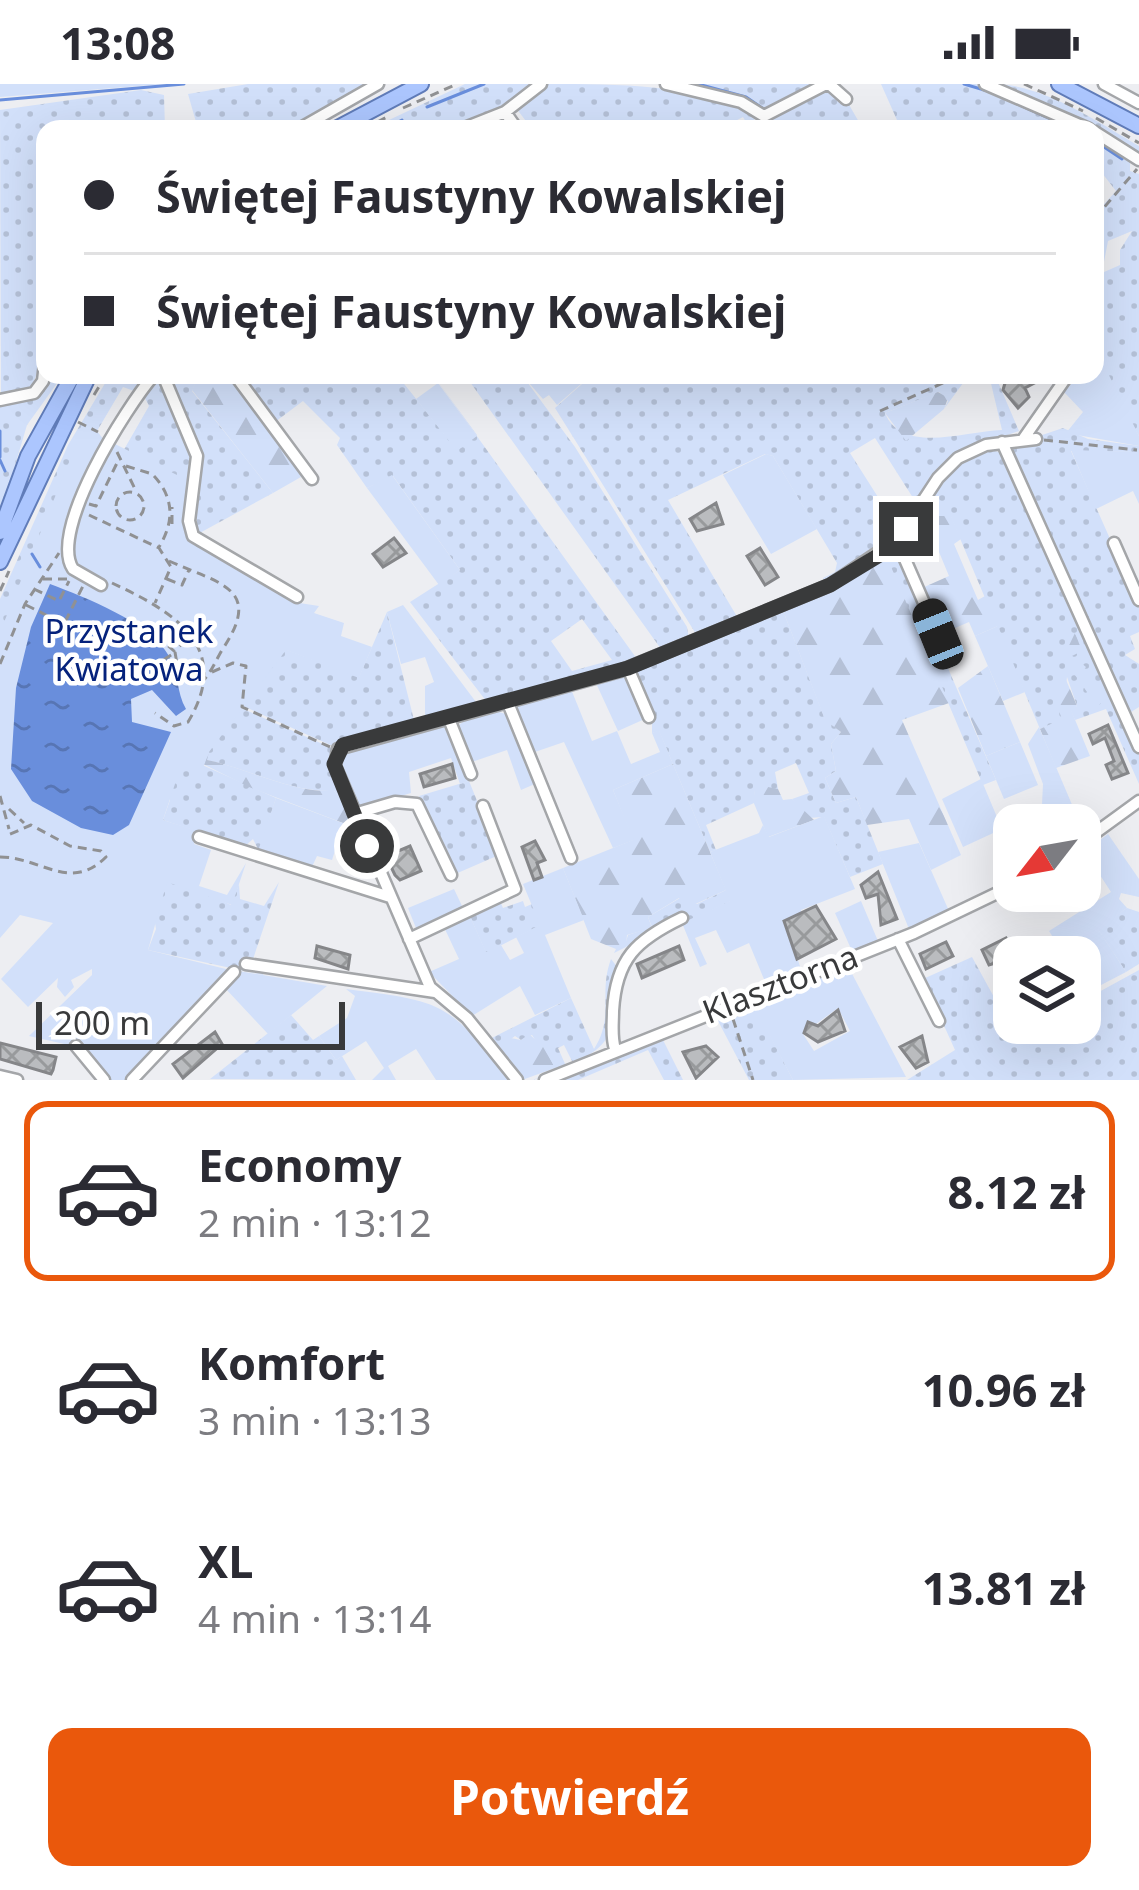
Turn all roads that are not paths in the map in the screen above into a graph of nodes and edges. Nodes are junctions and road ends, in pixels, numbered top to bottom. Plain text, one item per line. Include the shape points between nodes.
1 (378, 84) edge
2 (422, 84) edge
3 (542, 84) edge
4 (666, 84) edge
5 (827, 84) edge
6 (985, 84) edge
7 (1059, 84) edge
8 (1103, 84) edge
9 (846, 100) dead end
10 (1139, 103) edge
11 (505, 112) junction
12 (315, 120) edge
13 (353, 120) edge
14 (484, 120) edge
15 (511, 120) edge
16 (1067, 120) edge
17 (1139, 126) edge
18 (1104, 138) edge
19 (1139, 160) edge
20 (41, 384) edge
21 (68, 384) edge
22 (85, 384) edge
23 (148, 384) edge
24 (167, 384) edge
25 (242, 384) edge
26 (1063, 384) edge
27 (0, 400) edge
28 (1002, 442) junction
29 (312, 479) dead end
30 (0, 532) edge
31 (897, 541) junction
32 (1114, 543) dead end
33 (0, 562) edge
34 (99, 585) road end
35 (297, 597) dead end
36 (1139, 600) edge
37 (938, 634) dead end
38 (628, 668) junction
39 (508, 704) junction
40 (650, 717) dead end
41 (449, 718) junction
42 (1139, 748) edge
43 (471, 774) dead end
44 (1139, 800) edge
45 (483, 806) dead end
46 (354, 814) junction
47 (1101, 828) edge
48 (199, 837) dead end
49 (571, 858) dead end
50 (451, 875) dead end
51 (390, 896) junction
52 (993, 896) edge
53 (682, 918) dead end
54 (410, 939) junction
55 (898, 939) junction
56 (246, 964) dead end
57 (234, 972) dead end
58 (435, 992) junction
59 (940, 1021) dead end
60 (76, 1046) dead end
61 (615, 1049) junction
62 (0, 1076) edge
63 (16, 1080) edge
64 (104, 1080) edge
65 (132, 1080) edge
66 (517, 1080) edge
67 (545, 1080) edge

1 - 12 street
2 - 13 main road
3 - 11 street
4 - 5 street via 768,116
5 - 9 street
6 - 16 street
7 - 17 main road
8 - 10 street
11 - 14 street
11 - 15 street
18 - 19 street
20 - 27 street
21 - 30 main road via 28,456
22 - 33 main road
23 - 34 street via 107,447 64,548 73,569
24 - 35 street via 196,456 194,536
25 - 29 street
26 - 28 street via 1030,439
28 - 31 street via 949,465
28 - 42 street
31 - 37 street
31 - 38 street via 830,585
32 - 36 street
38 - 39 street
38 - 40 street
39 - 41 street
39 - 49 street
41 - 43 street
41 - 46 street via 338,749 334,764
44 - 47 street
45 - 54 street via 515,889
46 - 50 street via 417,804
46 - 51 street
48 - 51 street
51 - 54 street
52 - 55 street, Klasztorna
53 - 61 street via 623,959
54 - 58 street
55 - 59 street
55 - 61 street, Klasztorna
56 - 58 street
57 - 65 street
58 - 66 street
60 - 64 street
61 - 67 street, Klasztorna
62 - 63 street

